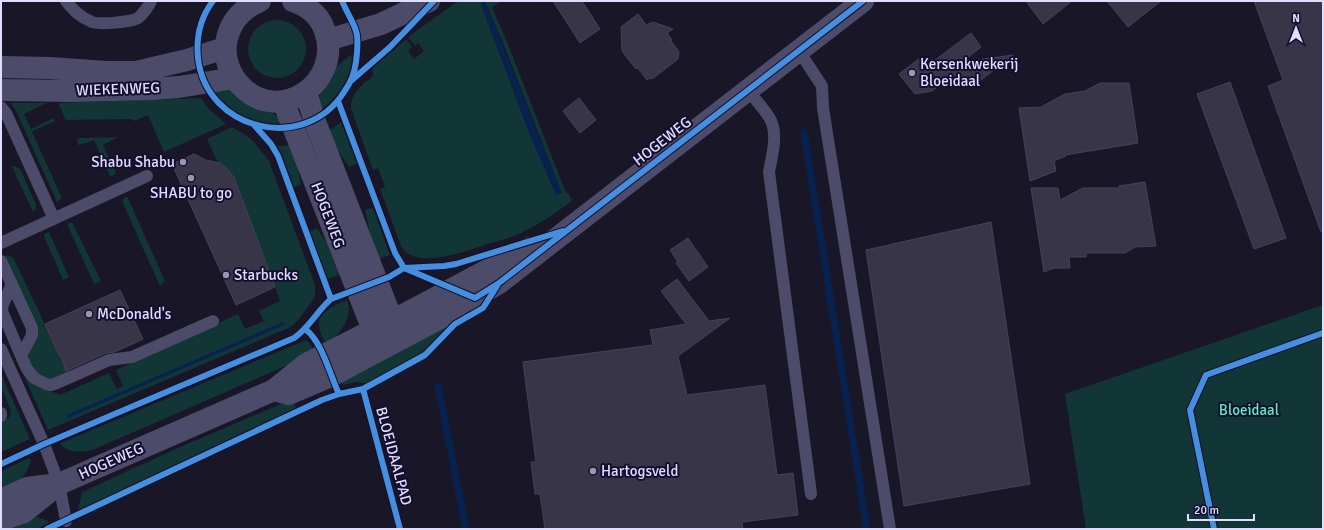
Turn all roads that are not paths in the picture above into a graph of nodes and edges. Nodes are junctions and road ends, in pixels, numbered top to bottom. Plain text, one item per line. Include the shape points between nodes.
1 (66, 1) edge
2 (151, 1) edge
3 (260, 1) edge
4 (293, 1) edge
5 (429, 1) edge
6 (863, 1) edge
7 (328, 40) junction
8 (225, 48) junction
9 (799, 52) junction
10 (1, 67) edge
11 (234, 78) junction
12 (1, 90) edge
13 (748, 90) junction
14 (306, 92) junction
15 (283, 101) junction
16 (1, 107) edge
17 (147, 176) dead end
18 (54, 219) junction
19 (570, 228) junction
20 (1, 243) edge
21 (1, 261) edge
22 (12, 284) junction
23 (213, 321) dead end
24 (383, 325) junction
25 (391, 344) junction
26 (1, 349) edge
27 (21, 356) junction
28 (274, 390) junction
29 (59, 484) junction
30 (811, 494) dead end
31 (1, 500) edge
32 (1, 520) edge
33 (66, 521) dead end
34 (890, 529) edge

1 - 2 lane via 75,13 93,22 112,23 137,18
3 - 8 street via 239,15 227,36
4 - 7 street via 314,13 323,25
5 - 7 street via 381,24
6 - 9 street, HOGEWEG
7 - 14 street via 329,52 325,69
8 - 10 street, WIEKENWEG via 136,72
8 - 11 street via 227,64
9 - 13 street, HOGEWEG
9 - 34 lane via 822,86 823,108
11 - 12 street, WIEKENWEG via 152,89
11 - 15 street via 250,94 272,101
13 - 19 street, HOGEWEG
13 - 30 lane via 770,118 774,131 769,172
14 - 15 street
14 - 24 street, HOGEWEG
15 - 24 street, HOGEWEG
16 - 18 lane
17 - 18 lane
18 - 20 lane
19 - 24 street, HOGEWEG
19 - 25 street, HOGEWEG via 500,283
21 - 22 lane
22 - 27 lane via 2,312
22 - 27 lane via 32,328 32,335
23 - 27 lane via 132,357 109,360 57,383 46,384 34,378
24 - 25 street, HOGEWEG
24 - 28 street, HOGEWEG via 306,364
25 - 28 street, HOGEWEG via 331,376 289,394
26 - 29 lane via 44,444
28 - 29 street, HOGEWEG
29 - 31 street, HOGEWEG via 27,488
29 - 32 street, HOGEWEG via 24,512
29 - 33 lane

